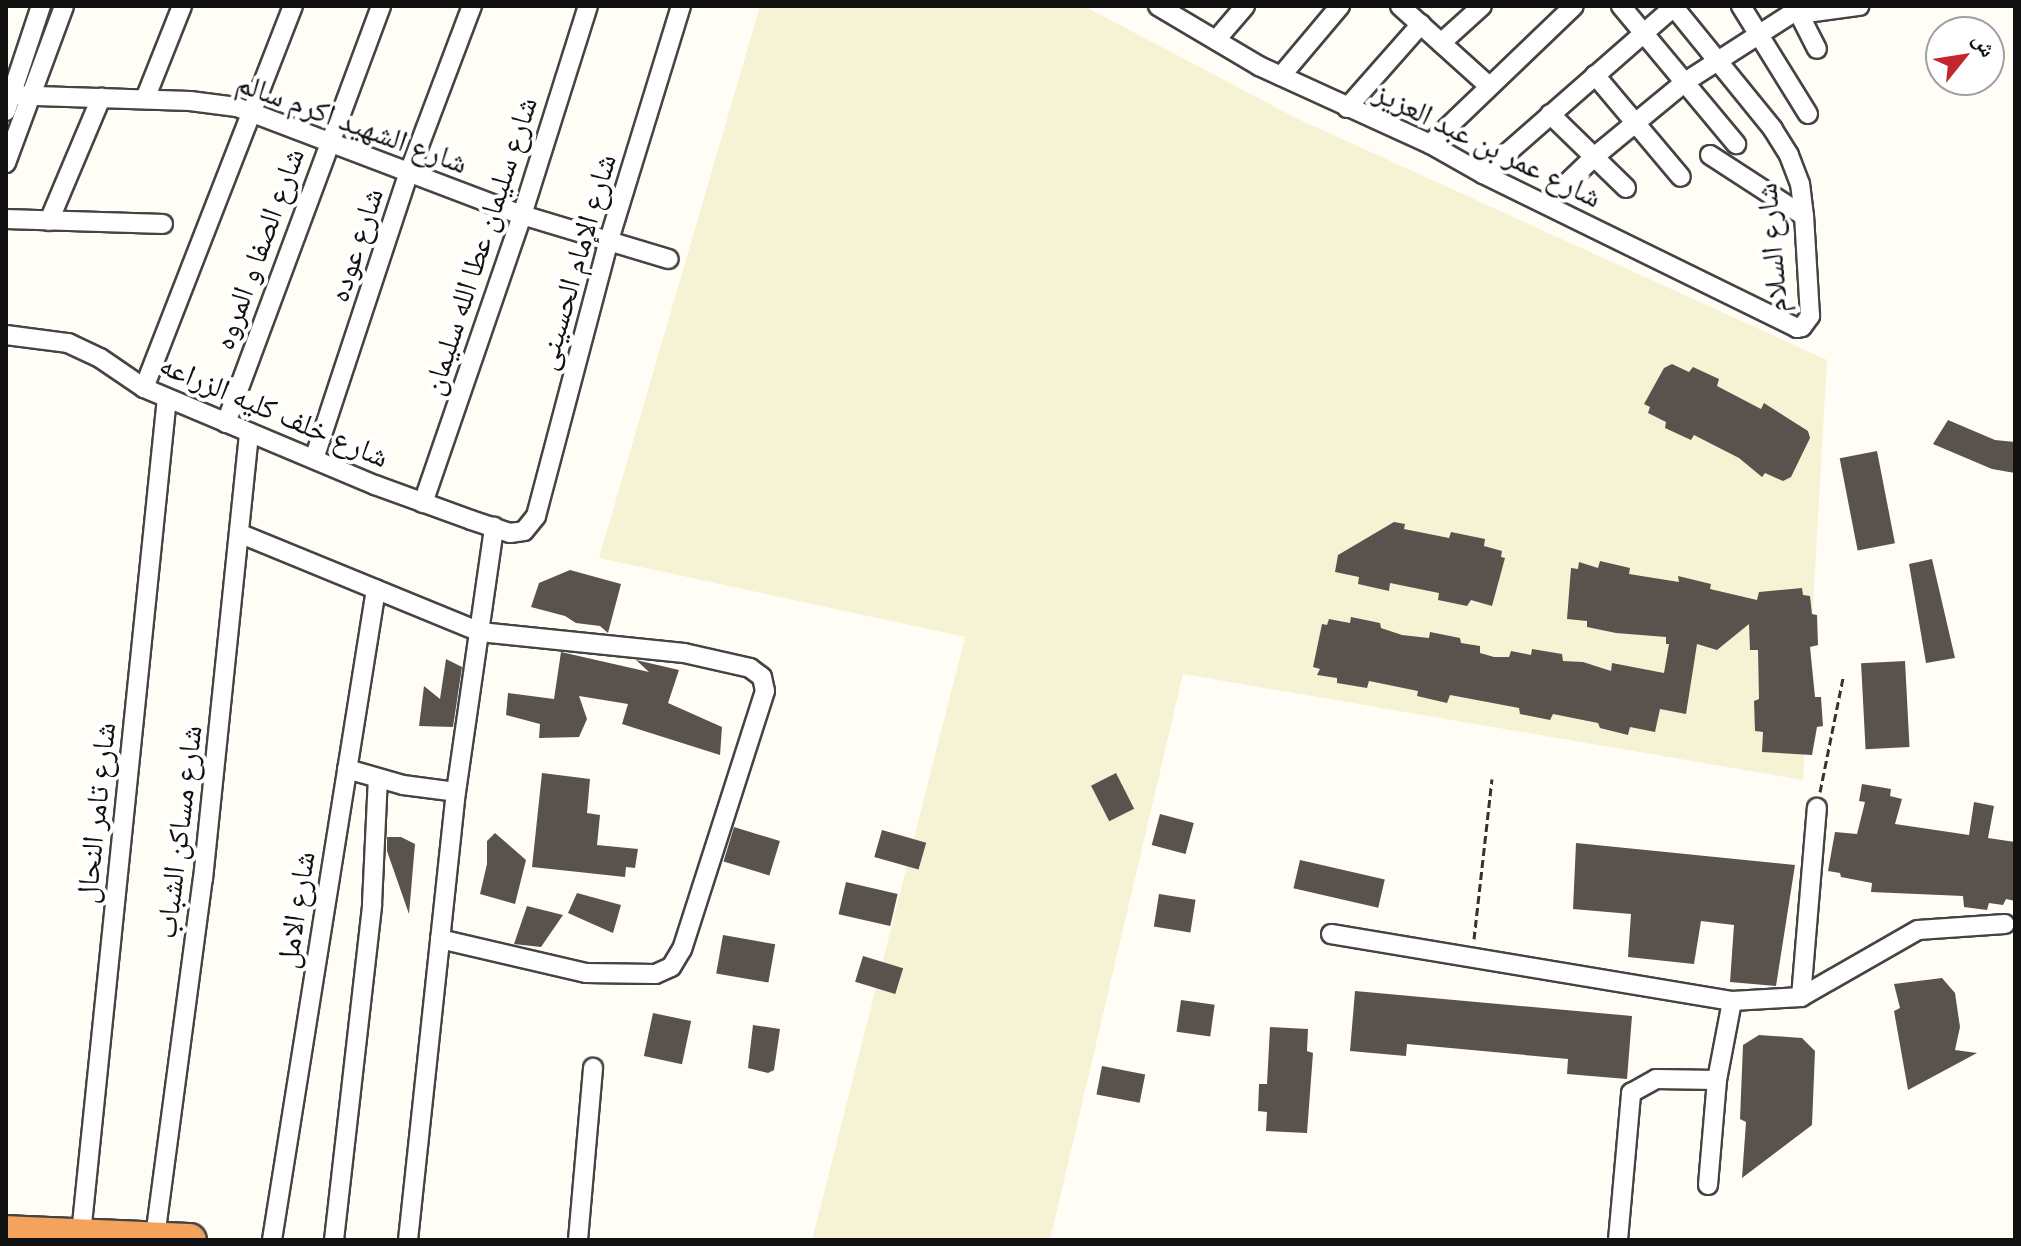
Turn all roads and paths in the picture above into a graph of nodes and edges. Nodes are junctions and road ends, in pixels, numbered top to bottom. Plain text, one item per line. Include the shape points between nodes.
1 (41, 6) edge
2 (64, 6) edge
3 (182, 6) edge
4 (293, 6) edge
5 (381, 6) edge
6 (472, 6) edge
7 (588, 6) edge
8 (681, 6) edge
9 (1158, 6) edge
10 (1245, 6) edge
11 (1340, 6) edge
12 (1482, 6) edge
13 (1574, 6) edge
14 (1621, 6) edge
15 (1674, 6) edge
16 (1741, 6) edge
17 (1859, 6) edge
18 (1405, 8) edge
19 (1797, 10) edge
20 (1421, 24) junction
21 (1644, 32) junction
22 (1760, 34) junction
23 (1216, 40) junction
24 (1441, 43) junction
25 (1817, 49) dead end
26 (1718, 61) junction
27 (1595, 75) junction
28 (1281, 76) junction
29 (1685, 82) junction
30 (1489, 86) junction
31 (101, 98) junction
32 (14, 99) edge
33 (145, 99) junction
34 (1347, 108) junction
35 (252, 112) junction
36 (1550, 114) junction
37 (1808, 114) dead end
38 (1634, 122) junction
39 (328, 143) junction
40 (1430, 144) junction
41 (1736, 144) dead end
42 (1710, 155) dead end
43 (1594, 157) junction
44 (6, 163) edge
45 (1483, 174) junction
46 (408, 175) junction
47 (1681, 177) dead end
48 (1626, 188) dead end
49 (1545, 204) junction
50 (522, 215) junction
51 (1804, 216) junction
52 (6, 219) edge
53 (49, 221) junction
54 (163, 224) dead end
55 (609, 240) junction
56 (669, 259) dead end
57 (1797, 328) joint
58 (6, 335) edge
59 (144, 388) junction
60 (167, 398) junction
61 (226, 423) junction
62 (249, 432) junction
63 (314, 459) junction
64 (423, 503) junction
65 (494, 527) junction
66 (524, 531) joint
67 (241, 534) junction
68 (376, 589) junction
69 (480, 632) junction
70 (1843, 678) dead end
71 (347, 769) junction
72 (378, 779) junction
73 (1492, 779) dead end
74 (456, 792) junction
75 (1817, 808) joint
76 (2005, 924) dead end
77 (1331, 934) dead end
78 (440, 939) junction
79 (1472, 959) junction
80 (1801, 997) junction
81 (1732, 1001) junction
82 (593, 1068) dead end
83 (1717, 1080) junction
84 (1708, 1185) dead end
85 (6, 1232) edge
86 (81, 1234) junction
87 (155, 1237) junction
88 (190, 1240) edge
89 (272, 1240) edge
90 (334, 1240) edge
91 (408, 1240) edge
92 (578, 1240) edge
93 (1618, 1240) edge

1 - 32 street
2 - 32 street
3 - 33 street
4 - 35 street
5 - 39 street, شارع الصفا و المروه
6 - 46 street, شارع عوده
7 - 50 street, شارع سليمان عطا الله سليمان
8 - 55 street, شارع الإمام الحسينى
9 - 23 street, شارع عمر بن عبد العزيز
10 - 23 street
11 - 28 street
12 - 24 street
13 - 30 street
14 - 21 street
15 - 21 street
15 - 26 street, شارع السلام
16 - 22 street
17 - 19 street
18 - 20 street
19 - 22 street
19 - 25 street
20 - 24 street
20 - 34 street
21 - 27 street
21 - 29 street
22 - 26 street
22 - 37 street
23 - 28 street, شارع عمر بن عبد العزيز
24 - 30 street
26 - 29 street
26 - 51 street, شارع السلام via 1789,155
27 - 36 street
27 - 38 street
28 - 34 street, شارع عمر بن عبد العزيز
29 - 38 street
29 - 41 street
30 - 40 street
31 - 32 street, شارع الشهيد اكرم سالم
31 - 33 street, شارع الشهيد اكرم سالم
31 - 53 street
32 - 44 street
33 - 35 street, شارع الشهيد اكرم سالم via 217,103
34 - 40 street, شارع عمر بن عبد العزيز
35 - 39 street, شارع الشهيد اكرم سالم
35 - 59 street
36 - 43 street
36 - 45 street
38 - 43 street
38 - 47 street
39 - 46 street, شارع الشهيد اكرم سالم
39 - 61 street, شارع الصفا و المروه
40 - 45 street, شارع عمر بن عبد العزيز
42 - 51 street
43 - 48 street
43 - 49 street
45 - 49 street, شارع عمر بن عبد العزيز
46 - 50 street, شارع الشهيد اكرم سالم
46 - 63 street, شارع عوده
49 - 57 street, شارع عمر بن عبد العزيز
50 - 55 street, شارع الشهيد اكرم سالم
50 - 64 street, شارع سليمان عطا الله سليمان
51 - 57 street, شارع السلام via 1810,316
52 - 53 street
53 - 54 street
55 - 56 street, شارع الشهيد اكرم سالم
55 - 66 street, شارع الإمام الحسينى via 536,516
58 - 59 street, شارع خلف كليه الزراعه via 68,343
59 - 60 street, شارع خلف كليه الزراعه
60 - 61 street, شارع خلف كليه الزراعه
60 - 86 street, شارع تامر النحال
61 - 62 street, شارع خلف كليه الزراعه
62 - 63 street, شارع خلف كليه الزراعه
62 - 67 street, شارع مساكن الشباب
63 - 64 street, شارع خلف كليه الزراعه
64 - 65 street, شارع خلف كليه الزراعه
65 - 66 street, شارع خلف كليه الزراعه
65 - 69 street
67 - 68 street
67 - 87 street, شارع مساكن الشباب via 203,879
68 - 69 street
68 - 71 street, شارع الامل
69 - 74 street
69 - 78 street via 719,660 756,671 765,691 682,949 671,967 655,974 586,973
70 - 75 path
71 - 72 street
71 - 89 street, شارع الامل
72 - 74 street
72 - 90 street via 372,904
73 - 79 path
74 - 78 street
75 - 80 street
76 - 80 street via 1918,930
77 - 79 street
78 - 91 street
79 - 81 street
80 - 81 street
81 - 83 street
82 - 92 street
83 - 84 street
83 - 93 street via 1656,1079 1631,1093
85 - 86 highway
86 - 87 highway
87 - 88 highway

